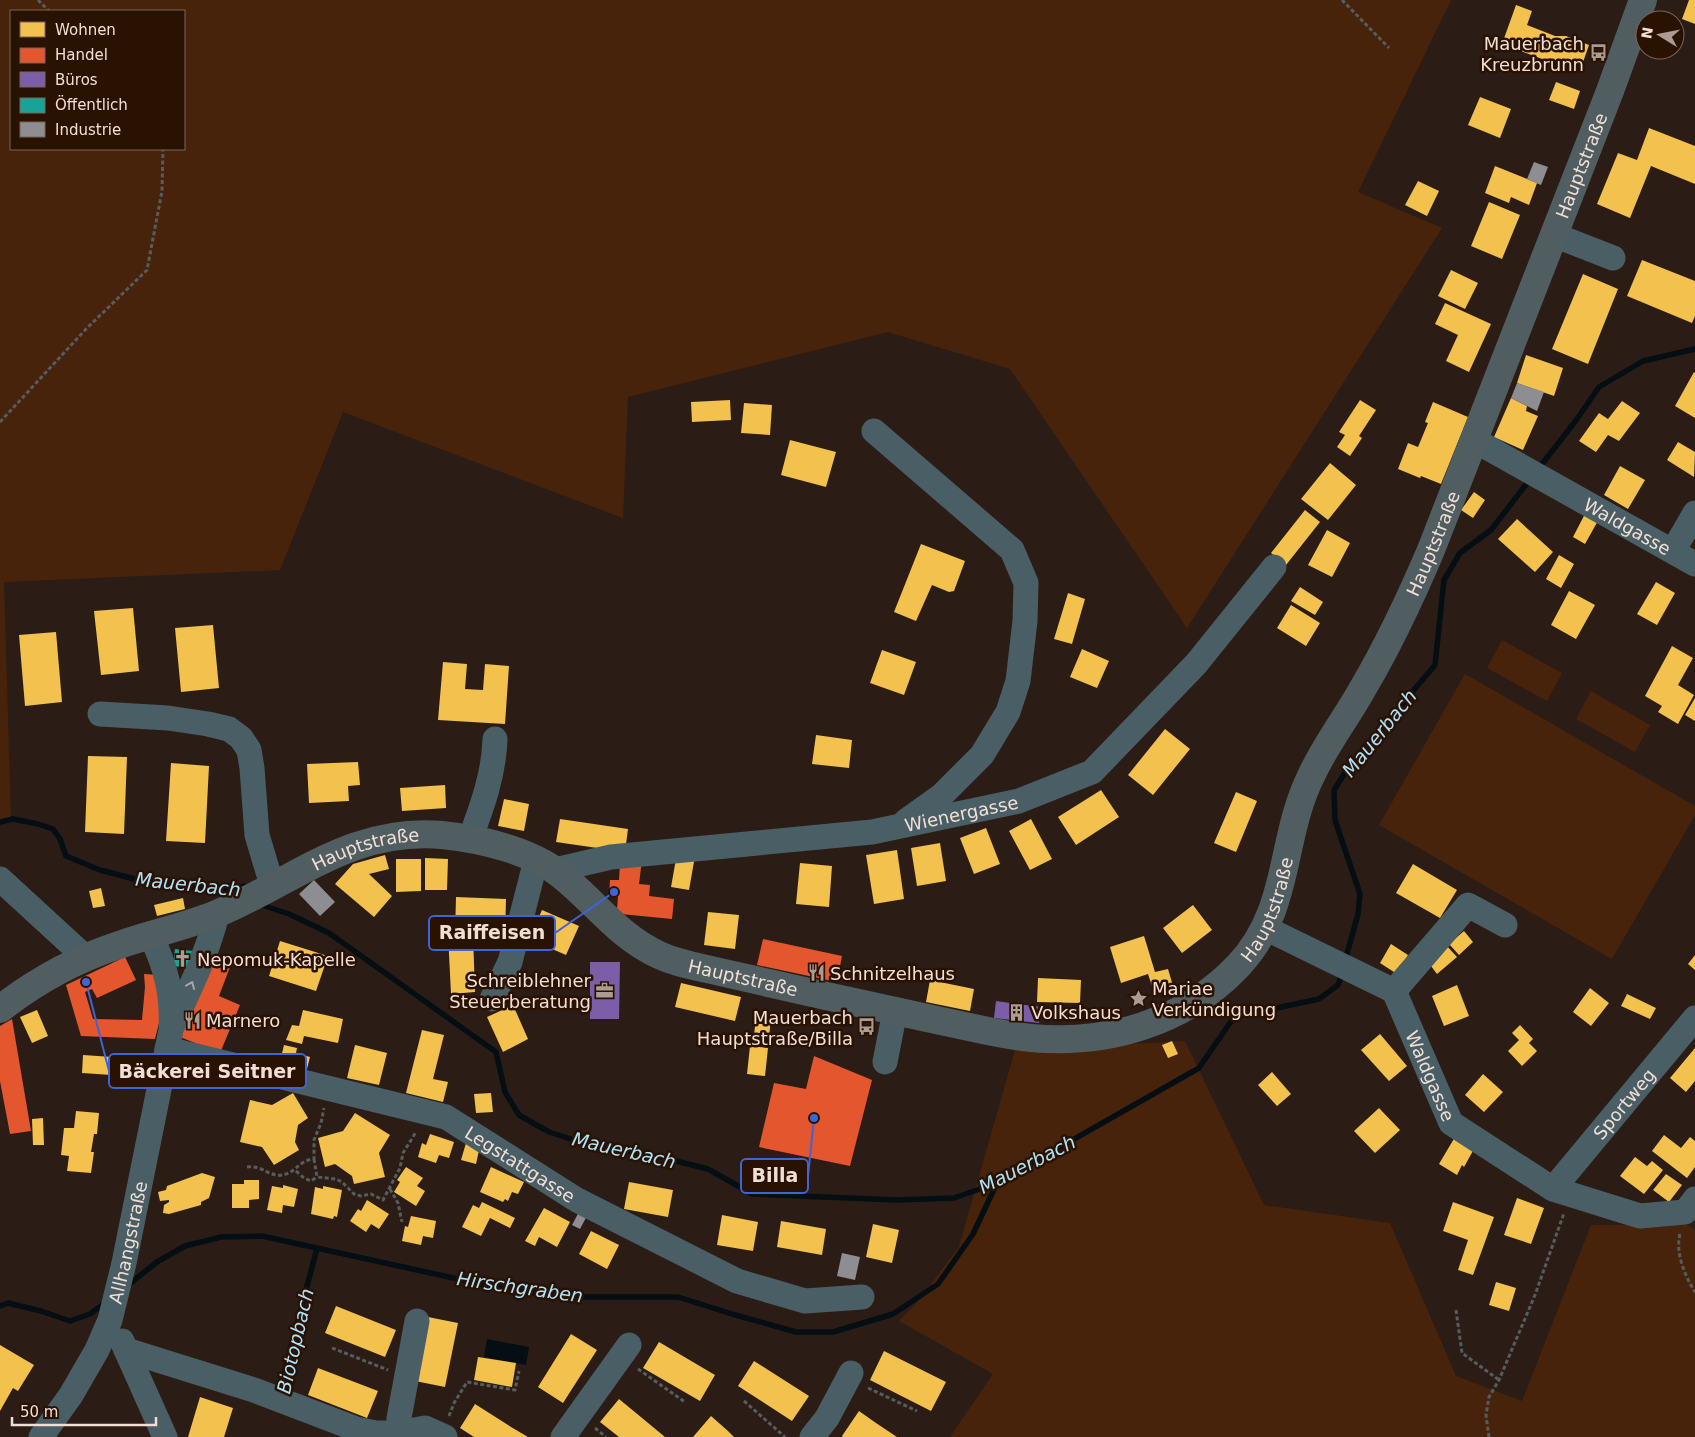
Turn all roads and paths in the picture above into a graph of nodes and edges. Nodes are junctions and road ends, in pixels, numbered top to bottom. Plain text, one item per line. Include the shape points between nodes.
1 (38, 0) edge
2 (1342, 0) edge
3 (1643, 0) edge
4 (48, 10) edge
5 (1389, 48) dead end
6 (163, 150) edge
7 (1554, 235) junction
8 (1613, 258) dead end
9 (0, 422) edge
10 (874, 431) dead end
11 (1474, 440) junction
12 (1695, 513) edge
13 (1673, 551) junction
14 (1695, 564) edge
15 (1274, 567) dead end
16 (100, 714) dead end
17 (495, 739) dead end
18 (900, 826) junction
19 (470, 839) junction
20 (546, 865) junction
21 (0, 879) edge
22 (272, 885) junction
23 (217, 914) junction
24 (1505, 925) dead end
25 (1265, 928) junction
26 (151, 936) junction
27 (85, 957) junction
28 (1394, 991) junction
29 (492, 1000) dead end
30 (0, 1009) edge
31 (895, 1011) junction
32 (1695, 1018) edge
33 (169, 1039) junction
34 (885, 1062) dead end
35 (328, 1088) junction
36 (428, 1113) junction
37 (314, 1159) junction
38 (247, 1167) dead end
39 (296, 1171) junction
40 (317, 1177) junction
41 (390, 1189) junction
42 (1561, 1192) junction
43 (1690, 1206) edge
44 (402, 1222) dead end
45 (1695, 1292) edge
46 (862, 1297) dead end
47 (1456, 1310) dead end
48 (111, 1315) junction
49 (417, 1321) dead end
50 (332, 1348) dead end
51 (126, 1350) junction
52 (625, 1351) joint
53 (519, 1371) dead end
54 (849, 1376) joint
55 (407, 1377) junction
56 (1499, 1380) junction
57 (744, 1401) dead end
58 (685, 1402) dead end
59 (917, 1411) dead end
60 (399, 1433) junction
61 (444, 1436) edge
62 (41, 1437) edge
63 (165, 1437) edge
64 (564, 1437) edge
65 (785, 1437) edge
66 (812, 1437) edge
67 (1488, 1437) edge

1 - 4 path
2 - 5 path
3 - 7 main road, Hauptstraße
6 - 9 path via 162,191 147,270 86,329
7 - 8 street
7 - 11 main road, Hauptstraße
10 - 18 street via 1012,550 1026,583 1018,681 1008,712 982,755 941,796
11 - 13 street, Waldgasse
11 - 25 main road, Hauptstraße via 1397,626 1305,789 1277,896
12 - 13 street
13 - 14 street, Waldgasse
15 - 18 street, Wienergasse via 1196,664 1092,772 1019,802
16 - 22 street via 208,724 229,729 241,738 249,750 257,835
17 - 19 street via 495,754 486,792
18 - 20 street, Wienergasse via 872,832
19 - 20 main road, Hauptstraße via 499,846
19 - 22 main road, Hauptstraße via 437,835 386,838 331,855
20 - 29 street via 510,962
20 - 31 main road, Hauptstraße via 629,937 660,955 696,967
21 - 27 street
22 - 23 main road, Hauptstraße
23 - 26 main road
33 -> 23 street, Allhangstraße
24 - 28 street via 1468,905
25 - 28 street
25 - 31 main road, Hauptstraße via 1237,966 1200,999 1159,1020 1120,1032 1071,1038 1026,1037
26 - 27 main road
26 - 33 street, Allhangstraße via 169,985 172,1003
27 - 30 main road via 36,983
28 - 42 street, Waldgasse via 1451,1123
31 - 34 street
32 - 42 street, Sportweg
33 - 35 street, Legstattgasse
33 - 48 street, Allhangstraße
35 - 36 street, Legstattgasse
35 - 37 path via 314,1140
36 - 41 path via 402,1153 400,1168
36 - 46 street, Legstattgasse via 446,1117 577,1200 736,1281 804,1301
37 - 39 path via 303,1161
37 - 40 path
38 - 39 path via 258,1167 279,1176
39 - 40 path via 311,1181
40 - 41 path via 336,1179 354,1194 371,1194 383,1200
41 - 44 path via 398,1203
42 - 43 street, Waldgasse via 1640,1216
42 - 56 path via 1535,1295
43 - 45 path via 1678,1242 1686,1279
47 - 56 path via 1462,1353
48 - 51 street
48 - 62 street, Allhangstraße via 97,1350
49 - 55 street
50 - 55 path
51 - 60 street via 254,1390 356,1429
51 - 63 street
52 - 58 path
52 - 64 street
53 - 61 path via 515,1390 467,1382 454,1403
54 - 59 path
54 - 66 street via 827,1418
55 - 60 street
56 - 67 path via 1489,1397 1486,1415
57 - 65 path
60 - 61 street via 425,1428

